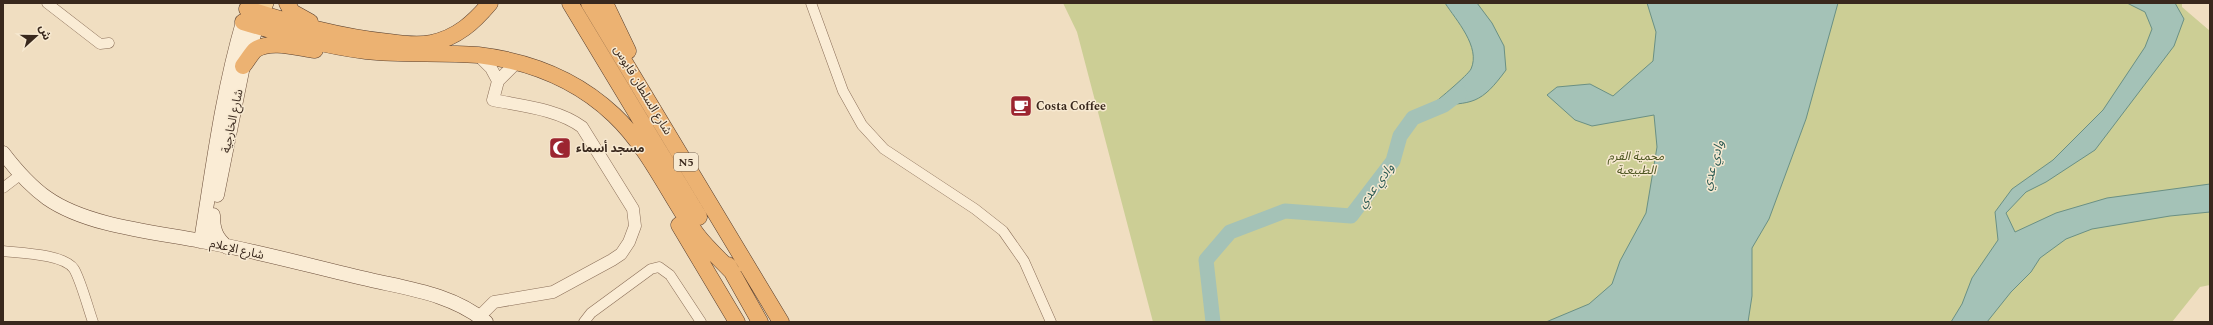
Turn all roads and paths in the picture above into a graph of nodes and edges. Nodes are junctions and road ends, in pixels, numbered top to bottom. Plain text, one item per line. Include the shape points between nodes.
1 (47, 3) edge
2 (287, 3) edge
3 (490, 3) edge
4 (570, 3) edge
5 (589, 3) edge
6 (604, 3) edge
7 (811, 3) edge
8 (254, 13) edge
9 (109, 43) dead end
10 (347, 43) junction
11 (478, 55) junction
12 (517, 62) junction
13 (244, 66) junction
14 (498, 81) junction
15 (594, 100) junction
16 (650, 102) junction
17 (3, 154) edge
18 (20, 175) junction
19 (3, 188) edge
20 (210, 212) junction
21 (181, 238) junction
22 (204, 242) junction
23 (227, 247) junction
24 (3, 251) edge
25 (733, 273) junction
26 (483, 319) edge
27 (93, 322) edge
28 (584, 322) edge
29 (701, 322) edge
30 (736, 322) edge
31 (760, 322) edge
32 (782, 322) edge
33 (1051, 322) edge

1 - 9 street via 100,44
2 - 10 highway via 292,12 300,18
3 - 10 highway via 476,21 459,32 430,44
4 - 25 highway, شارع السلطان قابوس / N5
5 - 16 highway, شارع السلطان قابوس / N5
6 - 16 highway via 619,28
7 - 33 street via 843,91 862,125 884,149 975,209 1003,231 1024,261
8 - 10 highway
8 - 13 main road, شارع الخارجية
8 - 20 main road, شارع الخارجية via 231,63 222,106
10 - 11 highway via 368,51
10 - 13 highway via 320,50 270,46 256,50
11 - 12 highway
11 - 14 street via 492,68
12 - 14 street
12 - 15 highway via 545,70 580,89
13 - 20 main road, شارع الخارجية
14 - 26 street via 493,100 557,114 582,127 633,209 635,226 625,249 612,260 553,292 494,302
15 - 25 highway via 629,130 699,236
15 - 30 highway via 629,143
16 - 32 highway, شارع السلطان قابوس / N5
17 - 18 main road, شارع الإعلام
18 - 19 street
18 - 21 main road, شارع الإعلام via 48,199 67,209 136,229
20 - 21 main road via 196,228
20 - 22 main road, شارع الخارجية
20 - 23 main road via 214,233
21 - 22 main road, شارع الإعلام
22 - 23 main road, شارع الإعلام
23 - 26 main road, شارع الإعلام via 436,294
24 - 27 street via 58,259 68,263 74,270
25 - 31 highway, شارع السلطان قابوس / N5
28 - 29 street via 591,313 651,269 659,267 670,275

